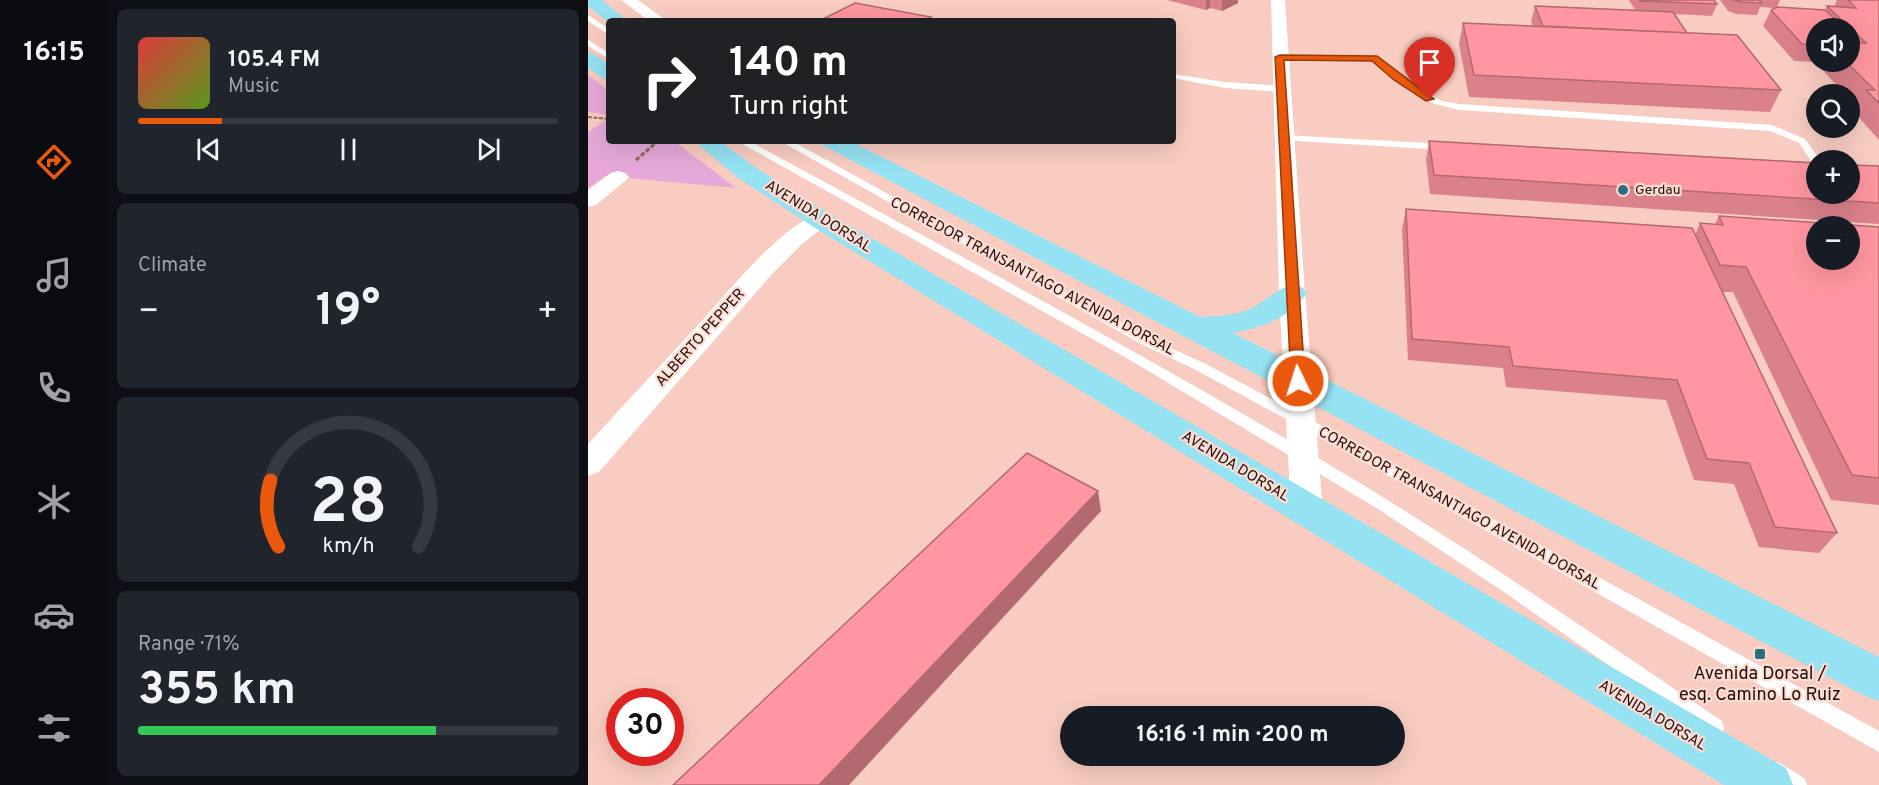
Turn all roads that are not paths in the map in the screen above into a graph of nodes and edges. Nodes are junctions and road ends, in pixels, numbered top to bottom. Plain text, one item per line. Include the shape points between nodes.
1 (591, 0) edge
2 (628, 0) edge
3 (1278, 0) edge
4 (588, 17) edge
5 (614, 18) edge
6 (655, 18) edge
7 (606, 31) edge
8 (588, 42) edge
9 (606, 55) edge
10 (1280, 57) junction
11 (588, 59) edge
12 (606, 72) edge
13 (1176, 76) edge
14 (1281, 88) junction
15 (1283, 138) junction
16 (709, 144) edge
17 (747, 144) edge
18 (790, 144) edge
19 (838, 144) edge
20 (1460, 148) edge
21 (1808, 150) edge
22 (618, 177) dead end
23 (588, 200) edge
24 (821, 220) junction
25 (1292, 293) junction
26 (1190, 327) junction
27 (1298, 381) junction
28 (1300, 422) junction
29 (1303, 458) junction
30 (588, 464) edge
31 (1307, 510) junction
32 (1879, 680) edge
33 (1728, 738) dead end
34 (1879, 742) edge
35 (1768, 775) edge
36 (1797, 785) edge

1 - 5 main road
2 - 6 street
3 - 10 street
4 - 7 lane
8 - 9 lane
10 - 14 street
10 - 21 lane via 1374,58 1430,99 1452,105 1772,128 1802,141
11 - 12 main road
13 - 14 lane via 1226,85
14 - 15 street
15 - 20 lane
15 - 25 street
16 - 24 main road, AVENIDA DORSAL
17 - 29 lane, CORREDOR TRANSANTIAGO AVENIDA DORSAL via 1135,357
18 - 28 lane, CORREDOR TRANSANTIAGO AVENIDA DORSAL
19 - 26 main road
22 - 23 street
24 - 30 street, ALBERTO PEPPER via 763,269
24 - 31 main road, AVENIDA DORSAL
25 - 26 main road via 1276,309 1257,317 1231,324
25 - 27 street
26 - 27 main road
27 - 28 street
27 - 32 main road
28 - 29 street
28 - 34 lane, CORREDOR TRANSANTIAGO AVENIDA DORSAL
29 - 31 street
29 - 33 lane, CORREDOR TRANSANTIAGO AVENIDA DORSAL via 1430,534
31 - 35 main road, AVENIDA DORSAL
35 - 36 lane

